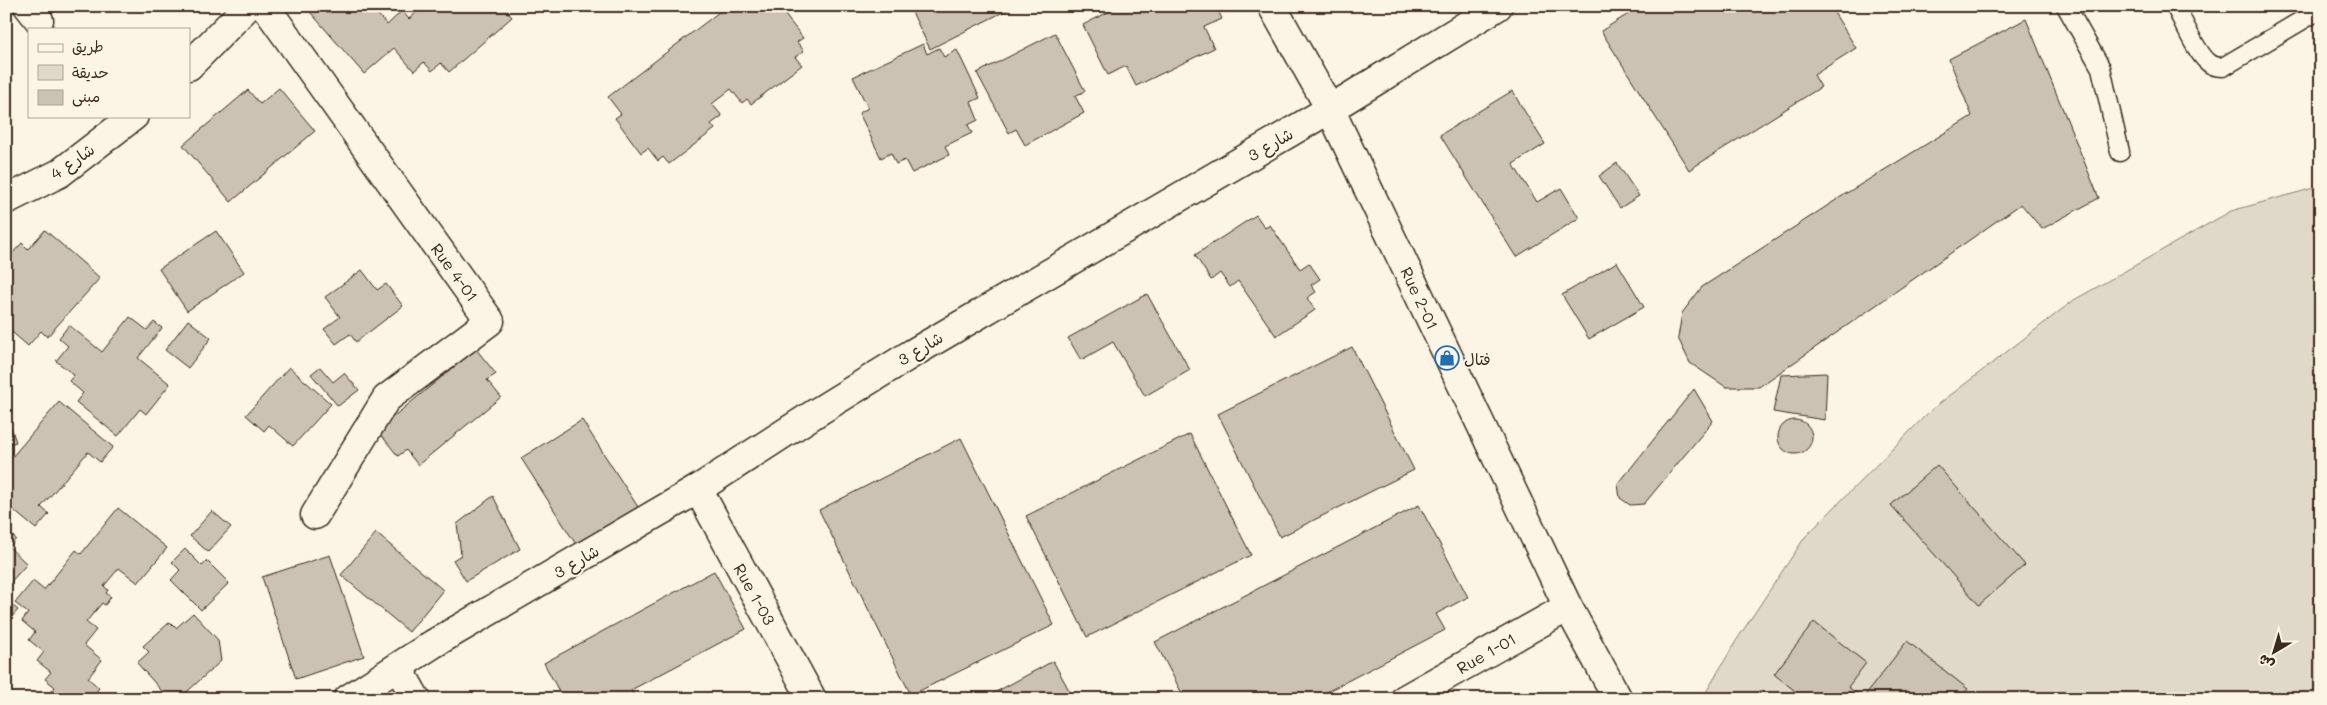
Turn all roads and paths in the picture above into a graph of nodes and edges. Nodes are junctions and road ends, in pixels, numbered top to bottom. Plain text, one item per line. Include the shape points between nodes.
1 (248, 6) edge
2 (265, 6) edge
3 (1272, 6) edge
4 (1498, 6) edge
5 (2066, 6) edge
6 (2175, 6) edge
7 (2321, 9) edge
8 (190, 65) edge
9 (1330, 109) junction
10 (131, 118) edge
11 (2120, 152) dead end
12 (6, 200) edge
13 (698, 489) junction
14 (315, 515) dead end
15 (1568, 607) junction
16 (398, 666) junction
17 (348, 699) edge
18 (416, 699) edge
19 (812, 699) edge
20 (1405, 699) edge
21 (1618, 699) edge

1 - 8 street
2 - 14 street, Rue 4-01 via 490,321 386,399
3 - 9 street, Rue 2-01
4 - 9 street, شارع 3
5 - 11 lane via 2101,68
6 - 7 lane via 2208,62 2223,67
9 - 13 street, شارع 3 via 912,353
9 - 15 street, Rue 2-01
10 - 12 street, شارع 4 via 60,172
13 - 16 street, شارع 3
13 - 19 street, Rue 1-03
15 - 20 street, Rue 1-01
15 - 21 street, Rue 2-01
16 - 17 street, شارع 3
16 - 18 street

